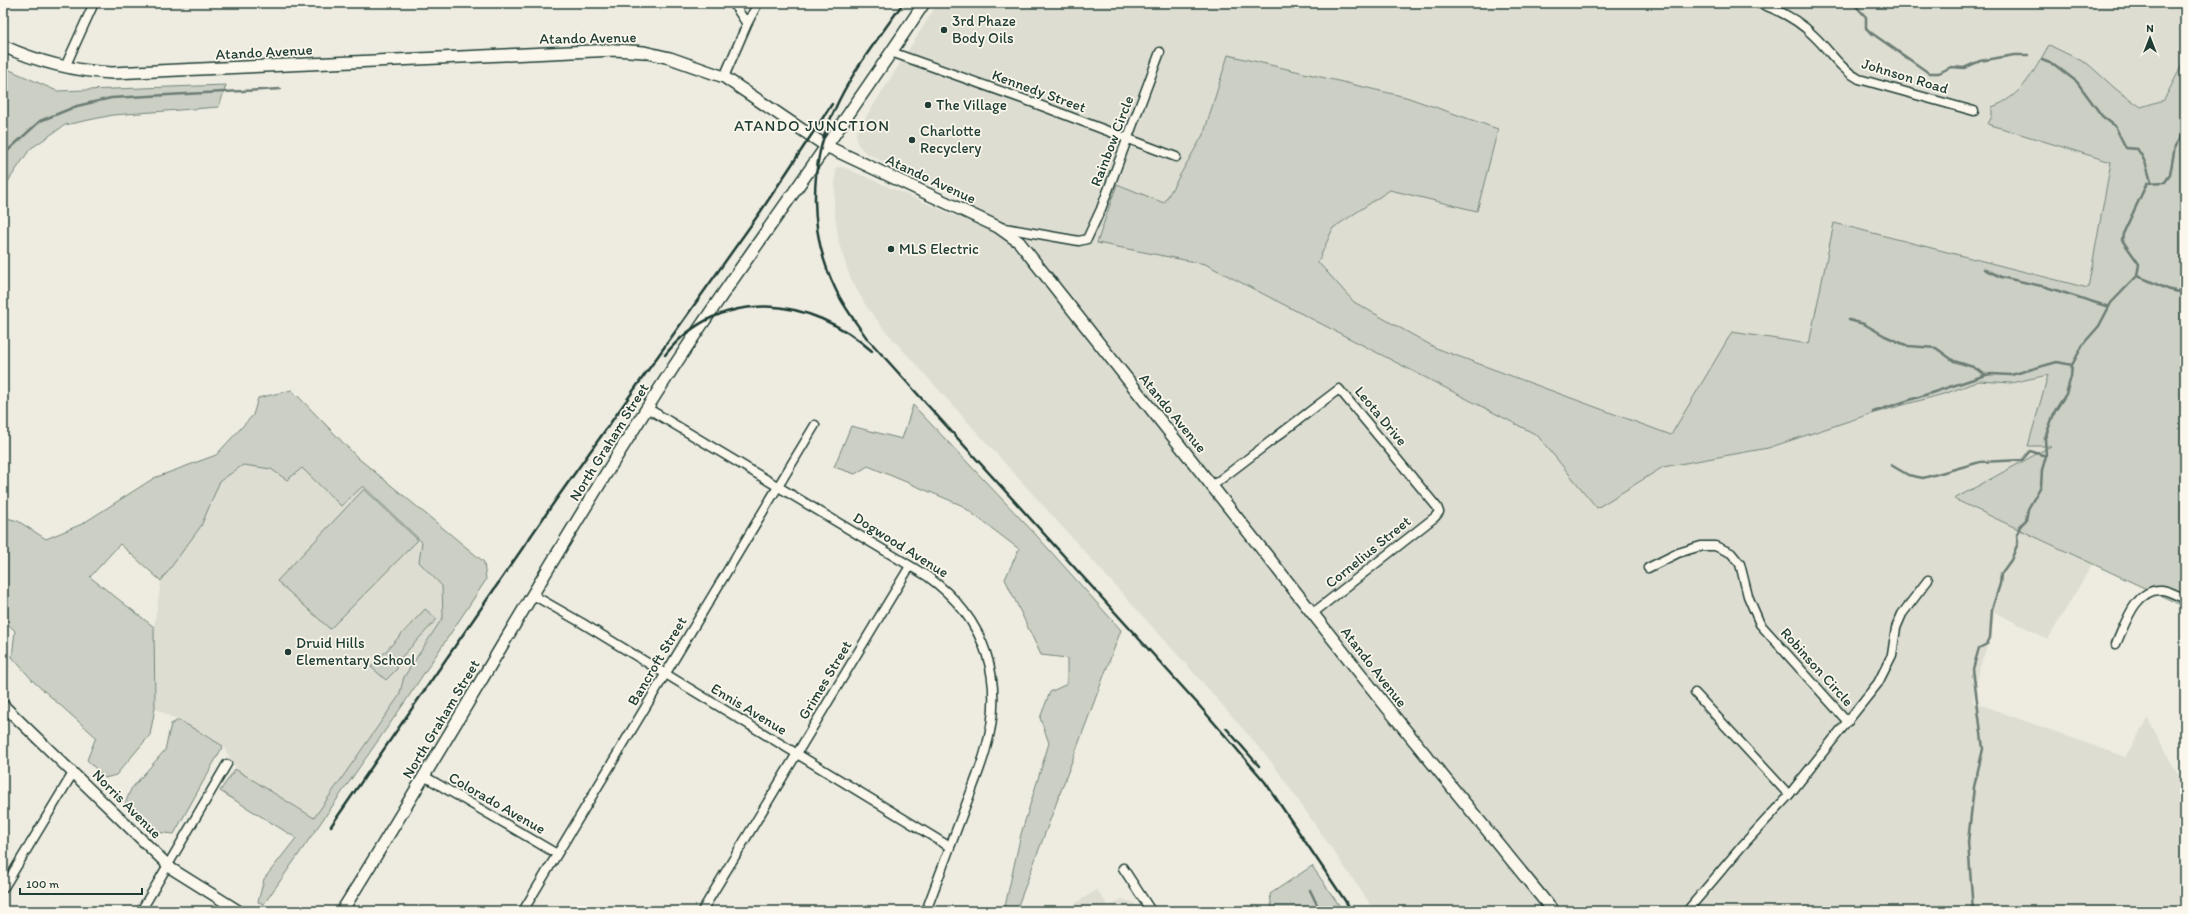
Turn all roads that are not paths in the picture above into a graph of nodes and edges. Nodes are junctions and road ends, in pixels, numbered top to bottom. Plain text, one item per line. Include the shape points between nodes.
1 (94, 3) edge
2 (732, 3) edge
3 (758, 3) edge
4 (924, 3) edge
5 (1758, 3) edge
6 (747, 24) junction
7 (3, 46) edge
8 (891, 52) junction
9 (1160, 52) dead end
10 (65, 67) junction
11 (724, 77) junction
12 (1974, 111) dead end
13 (1128, 139) junction
14 (826, 146) junction
15 (1176, 157) dead end
16 (998, 227) junction
17 (647, 408) junction
18 (814, 425) dead end
19 (778, 486) junction
20 (1212, 486) junction
21 (1439, 512) joint
22 (910, 566) junction
23 (1648, 568) dead end
24 (1928, 580) dead end
25 (533, 595) junction
26 (2185, 599) edge
27 (1313, 613) junction
28 (2116, 644) dead end
29 (665, 674) junction
30 (1695, 693) dead end
31 (3, 705) edge
32 (1848, 722) junction
33 (797, 754) junction
34 (227, 764) dead end
35 (73, 772) junction
36 (424, 776) junction
37 (1788, 795) junction
38 (950, 847) junction
39 (557, 854) junction
40 (168, 865) junction
41 (1123, 868) dead end
42 (3, 889) edge
43 (141, 911) edge
44 (239, 911) edge
45 (342, 911) edge
46 (522, 911) edge
47 (702, 911) edge
48 (926, 911) edge
49 (1151, 911) edge
50 (1553, 911) edge
51 (1687, 911) edge

1 - 10 street
2 - 6 street
3 - 6 street
4 - 8 main road, North Graham Street
5 - 12 street, Johnson Road via 1773,8 1801,24 1845,70 1859,79
6 - 11 street
7 - 10 main road, Atando Avenue via 38,60
8 - 13 street, Kennedy Street
8 - 14 main road, North Graham Street
9 - 13 street, Rainbow Circle
10 - 11 main road, Atando Avenue via 96,72 130,73 615,50 644,52 670,58
11 - 14 main road, Atando Avenue
13 - 15 street, Kennedy Street
13 - 16 street, Rainbow Circle via 1102,209 1087,239 1079,241
14 - 16 main road, Atando Avenue
14 - 17 main road, North Graham Street via 703,322
16 - 20 main road, Atando Avenue via 1019,242
17 - 19 street, Dogwood Avenue
17 - 25 main road, North Graham Street
18 - 19 street, Bancroft Street
19 - 22 street, Dogwood Avenue
19 - 29 street, Bancroft Street
20 - 21 street, Leota Drive via 1340,389
20 - 27 main road, Atando Avenue
21 - 27 street, Cornelius Street
22 - 33 street, Grimes Street
22 - 38 street, Dogwood Avenue via 942,587 967,613 980,635 990,664 993,706 990,731 979,770
23 - 32 street, Robinson Circle via 1678,553 1701,546 1714,546 1731,553 1740,564 1748,596 1760,624
24 - 32 street via 1911,600 1897,624 1895,643 1886,670
25 - 29 street, Ennis Avenue
25 - 36 main road, North Graham Street
26 - 28 street via 2161,590 2141,597
27 - 50 main road, Atando Avenue via 1490,837
29 - 33 street, Ennis Avenue
29 - 39 street, Bancroft Street
30 - 37 street
31 - 35 street, Norris Avenue
32 - 37 street, Robinson Circle
33 - 38 street, Ennis Avenue
33 - 47 street, Grimes Street
34 - 40 street
35 - 40 street, Norris Avenue
35 - 42 street
36 - 39 street, Colorado Avenue
36 - 45 main road, North Graham Street
37 - 51 street, Robinson Circle
38 - 48 street, Dogwood Avenue
39 - 46 street, Bancroft Street
40 - 43 street
40 - 44 street, Norris Avenue
41 - 49 street

